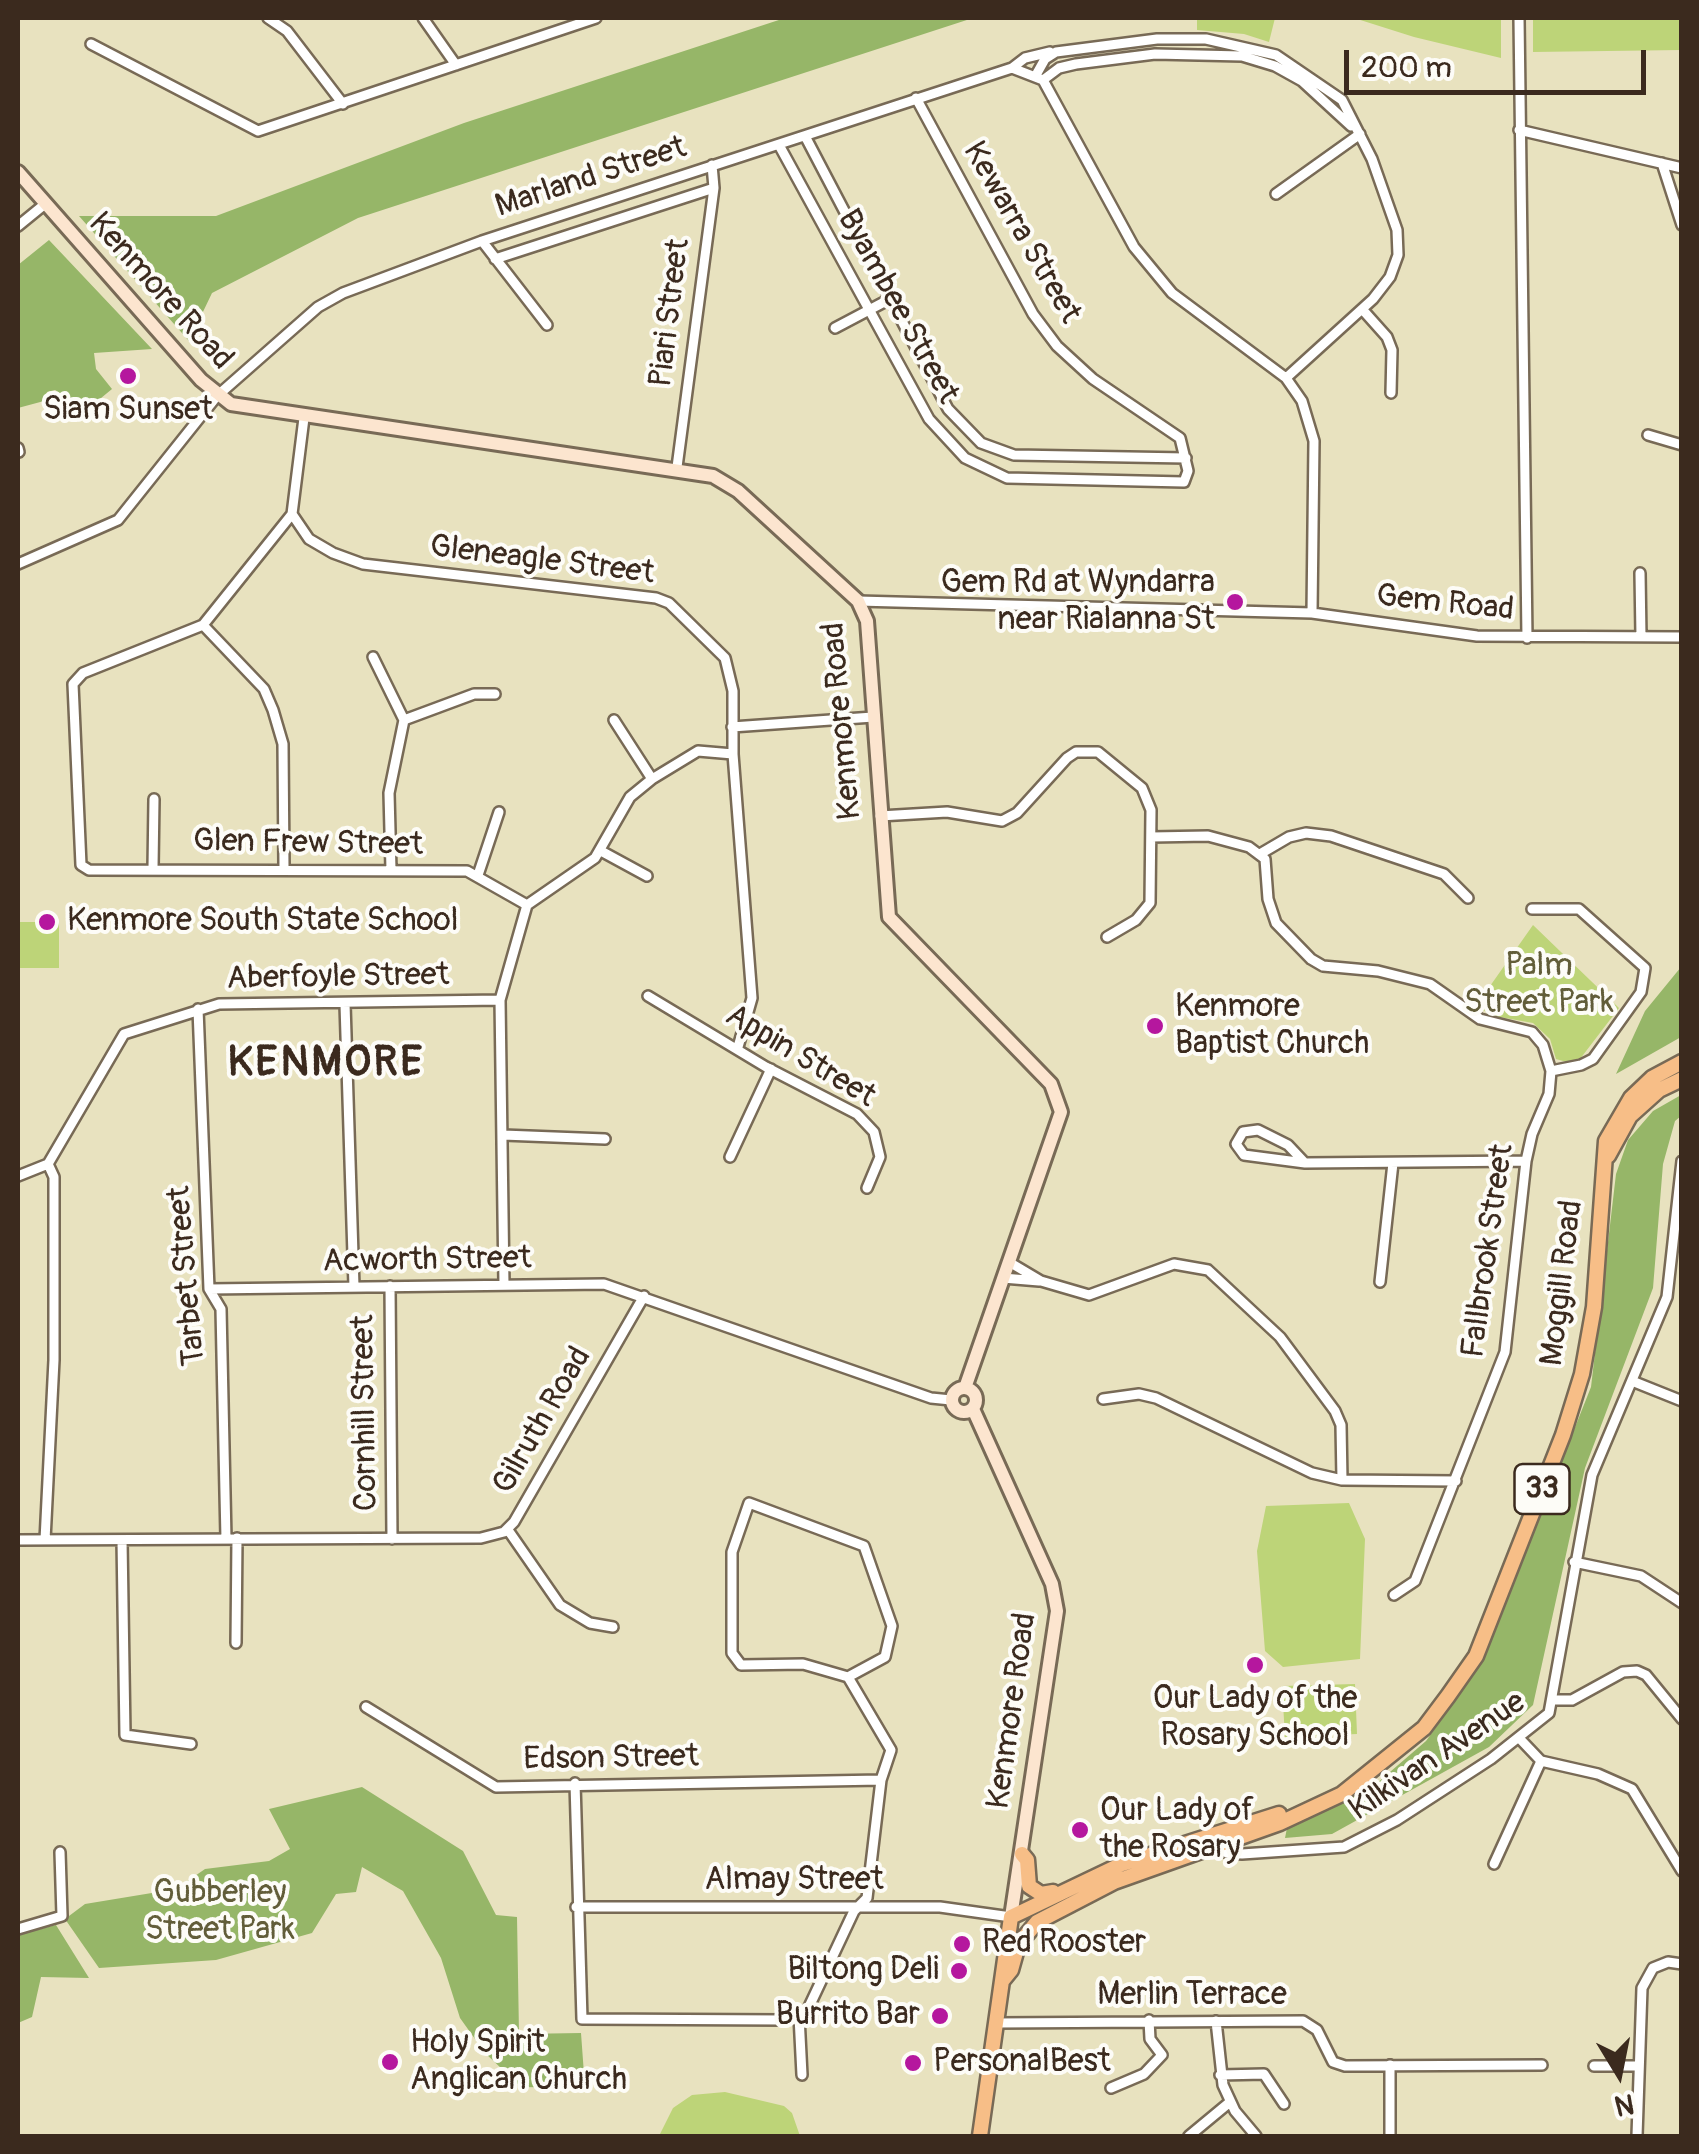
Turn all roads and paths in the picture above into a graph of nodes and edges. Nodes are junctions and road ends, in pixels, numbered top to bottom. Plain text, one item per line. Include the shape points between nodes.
1 (268, 18) edge
2 (423, 18) edge
3 (554, 18) edge
4 (596, 18) edge
5 (1519, 18) edge
6 (560, 30) junction
7 (90, 44) dead end
8 (1056, 52) junction
9 (456, 65) junction
10 (1012, 68) junction
11 (1040, 77) junction
12 (916, 98) junction
13 (342, 104) junction
14 (1519, 130) junction
15 (1360, 134) junction
16 (805, 136) junction
17 (779, 145) junction
18 (1662, 163) junction
19 (712, 165) junction
20 (1682, 168) edge
21 (18, 172) edge
22 (714, 188) junction
23 (1276, 194) dead end
24 (45, 204) junction
25 (18, 226) edge
26 (1682, 226) edge
27 (482, 241) junction
28 (495, 259) junction
29 (888, 300) junction
30 (1362, 309) junction
31 (869, 310) junction
32 (547, 326) dead end
33 (836, 328) dead end
34 (1286, 378) junction
35 (1390, 394) dead end
36 (217, 396) junction
37 (304, 418) junction
38 (1648, 435) dead end
39 (1682, 445) edge
40 (1186, 458) junction
41 (677, 467) junction
42 (292, 514) junction
43 (18, 564) edge
44 (1640, 573) dead end
45 (858, 601) junction
46 (1312, 613) junction
47 (203, 625) junction
48 (1641, 637) junction
49 (1682, 637) edge
50 (1528, 638) junction
51 (372, 658) dead end
52 (495, 694) dead end
53 (872, 716) junction
54 (404, 720) junction
55 (614, 720) dead end
56 (732, 727) junction
57 (733, 754) junction
58 (652, 779) junction
59 (154, 799) dead end
60 (499, 812) dead end
61 (879, 816) junction
62 (1151, 837) junction
63 (601, 851) junction
64 (1260, 854) junction
65 (153, 868) junction
66 (284, 868) junction
67 (390, 870) junction
68 (478, 876) junction
69 (647, 876) dead end
70 (1468, 898) dead end
71 (527, 905) junction
72 (1532, 909) dead end
73 (1107, 937) dead end
74 (648, 996) dead end
75 (500, 1000) junction
76 (345, 1004) junction
77 (198, 1009) junction
78 (738, 1047) junction
79 (1682, 1062) edge
80 (771, 1070) junction
81 (1551, 1072) junction
82 (1682, 1079) edge
83 (503, 1135) junction
84 (605, 1140) dead end
85 (730, 1158) dead end
86 (1526, 1161) junction
87 (1682, 1161) edge
88 (1306, 1163) junction
89 (1393, 1163) junction
90 (48, 1164) junction
91 (1603, 1165) junction
92 (18, 1176) edge
93 (867, 1188) dead end
94 (1009, 1262) junction
95 (1004, 1278) junction
96 (1041, 1281) junction
97 (1380, 1282) dead end
98 (504, 1285) junction
99 (390, 1286) junction
100 (354, 1287) junction
101 (209, 1288) junction
102 (644, 1296) junction
103 (1632, 1381) junction
104 (965, 1388) junction
105 (1103, 1399) dead end
106 (951, 1400) junction
107 (1682, 1401) edge
108 (973, 1409) junction
109 (1342, 1480) junction
110 (1456, 1482) junction
111 (508, 1530) junction
112 (231, 1538) junction
113 (392, 1539) junction
114 (18, 1540) edge
115 (46, 1540) junction
116 (122, 1540) junction
117 (1574, 1562) junction
118 (1394, 1595) dead end
119 (1682, 1603) edge
120 (613, 1627) dead end
121 (236, 1643) dead end
122 (848, 1677) junction
123 (1554, 1700) junction
124 (366, 1707) dead end
125 (1682, 1719) edge
126 (1520, 1740) junction
127 (191, 1744) dead end
128 (1540, 1761) junction
129 (881, 1780) junction
130 (576, 1783) junction
131 (1216, 1839) junction
132 (60, 1852) dead end
133 (1022, 1854) junction
134 (1494, 1864) dead end
135 (1682, 1870) edge
136 (1059, 1892) junction
137 (1073, 1901) junction
138 (860, 1906) junction
139 (576, 1907) junction
140 (1011, 1918) junction
141 (18, 1929) edge
142 (1682, 1964) edge
143 (1002, 1981) junction
144 (799, 2016) junction
145 (1149, 2020) junction
146 (1216, 2021) junction
147 (997, 2024) junction
148 (1390, 2065) junction
149 (1542, 2065) dead end
150 (1594, 2066) dead end
151 (1637, 2066) junction
152 (802, 2075) dead end
153 (1220, 2075) junction
154 (1111, 2088) dead end
155 (1230, 2102) junction
156 (1284, 2104) dead end
157 (980, 2136) edge
158 (1189, 2136) edge
159 (1256, 2136) edge
160 (1390, 2136) edge
161 (1637, 2136) edge

1 - 13 street via 287,31
2 - 9 street
3 - 6 street
4 - 6 street
5 - 14 street, Gem Road
6 - 9 street
7 - 13 street via 258,131
8 - 10 street, Marland Street
8 - 11 street via 1045,59
8 - 15 street, Marland Street via 1157,40 1242,44 1304,70 1342,100
9 - 13 street
10 - 11 street
10 - 12 street, Marland Street
11 - 15 street, Marland Street via 1108,60 1205,52 1242,56 1302,82
11 - 34 street via 1134,247 1172,293
12 - 16 street, Marland Street
12 - 40 street, Kewarra Street via 1033,314 1057,346 1180,438
14 - 18 street
14 - 50 street, Gem Road
15 - 23 street
15 - 30 street, Marland Street via 1397,230 1398,255 1390,277
16 - 17 street, Marland Street
16 - 29 street, Byambee Street
17 - 19 street, Marland Street
17 - 31 street, Byambee Street
18 - 20 street
18 - 26 street
19 - 22 street, Piari Street
19 - 27 street, Marland Street
21 - 24 street, Kenmore Road
22 - 28 street, Marland Street
22 - 41 street, Piari Street
24 - 25 street
24 - 36 street, Kenmore Road
27 - 28 street
27 - 36 street, Marland Street via 318,308
28 - 32 street
29 - 31 street
29 - 40 street, Byambee Street via 948,409 980,443 1014,455
30 - 34 street, Marland Street
30 - 35 street via 1392,350
31 - 33 street
31 - 40 street, Byambee Street via 928,419 988,471 1007,478 1176,483 1186,480
34 - 46 street via 1314,441
36 - 37 street, Kenmore Road via 236,406
36 - 43 street, Marland Street via 118,520
37 - 41 street, Kenmore Road
37 - 42 street
38 - 39 street
41 - 45 street, Kenmore Road via 738,491
42 - 47 street
42 - 56 street, Gleneagle Street via 309,538 363,564 669,604 725,658
44 - 48 street
45 - 46 street, Gem Road
45 - 53 street, Kenmore Road via 867,621
46 - 50 street, Gem Road via 1439,634
47 - 65 street, Glen Frew Street via 83,673 73,684 81,866
47 - 66 street via 264,688 284,744
48 - 49 street
48 - 50 street
51 - 54 street
52 - 54 street via 474,694
53 - 56 street
53 - 61 street, Kenmore Road
54 - 67 street via 389,793
55 - 58 street
56 - 57 street, Gleneagle Street
57 - 58 street via 698,751
57 - 78 street, Gleneagle Street via 752,998
58 - 63 street via 630,796
59 - 65 street
60 - 68 street
61 - 62 street via 947,812 1002,820 1017,813 1067,758 1087,750 1107,757 1142,788 1152,810
61 - 94 street, Kenmore Road via 886,907 894,924 1060,1102 1059,1124
62 - 64 street via 1208,836
62 - 73 street via 1150,903
63 - 69 street
63 - 71 street
64 - 70 street via 1289,836 1331,836 1444,874
64 - 81 street via 1276,924 1311,959 1430,984 1480,1019 1532,1032
65 - 66 street, Glen Frew Street
66 - 67 street, Glen Frew Street
67 - 68 street, Glen Frew Street
68 - 71 street, Glen Frew Street
71 - 75 street
72 - 81 street via 1579,910 1646,974 1642,992 1593,1058
74 - 78 street, Appin Street
75 - 76 street, Aberfoyle Street
75 - 83 street
76 - 77 street, Aberfoyle Street
76 - 100 street
77 - 90 street, Aberfoyle Street via 124,1034
77 - 101 street, Tarbet Street
78 - 80 street, Appin Street
79 - 91 main road, Moggill Road / 33 via 1630,1098 1610,1128
80 - 85 street
80 - 93 street, Appin Street via 858,1114 874,1132 880,1157
81 - 86 street, Fallbrook Street
82 - 91 main road, Moggill Road / 33 via 1630,1116
83 - 84 street
83 - 98 street
86 - 89 street
86 - 110 street, Fallbrook Street via 1505,1352
87 - 103 street, Kilkivan Avenue via 1667,1297
88 - 88 street via 1258,1130 1243,1132 1236,1144 1244,1156
88 - 89 street
89 - 97 street
90 - 92 street
90 - 115 street via 54,1177 54,1360
91 - 131 main road, Moggill Road / 33 via 1594,1308 1582,1374 1476,1656 1424,1728 1374,1768
94 - 95 street, Kenmore Road
94 - 96 street
95 - 96 street
95 - 104 street, Kenmore Road
96 - 109 street via 1089,1295 1174,1264 1208,1270 1280,1338 1335,1411
98 - 99 street, Acworth Street
98 - 102 street, Acworth Street via 604,1284
99 - 100 street, Acworth Street
99 - 113 street, Cornhill Street
100 - 101 street, Acworth Street
101 - 112 street, Tarbet Street via 221,1309
102 - 106 street
102 - 111 street, Gilruth Road
103 - 107 street
103 - 117 street, Kilkivan Avenue via 1592,1476
104 - 106 street
104 - 108 street via 975,1394
105 - 109 street via 1156,1398 1312,1473
106 - 108 street via 959,1412
108 - 133 street, Kenmore Road via 1052,1584 1057,1611
109 - 110 street
110 - 118 street, Fallbrook Street via 1415,1580
111 - 113 street, Gilruth Road via 488,1538
111 - 120 street via 560,1605
112 - 113 street, Gilruth Road
112 - 116 street, Gilruth Road
112 - 121 street, Tarbet Street
114 - 115 street, Gilruth Road
115 - 116 street, Gilruth Road
116 - 127 street via 125,1736
117 - 119 street via 1642,1576
117 - 123 street, Kilkivan Avenue
122 - 122 street via 803,1664 741,1665 732,1652 732,1552 748,1503 864,1546 892,1626 885,1657
122 - 129 street via 891,1750
123 - 125 street via 1572,1700 1637,1671
123 - 126 street, Kilkivan Avenue via 1545,1719
124 - 130 street, Edson Street via 496,1788
126 - 128 street
126 - 131 street, Kilkivan Avenue via 1344,1847 1242,1854 1227,1853
128 - 134 street
128 - 135 street via 1632,1789
129 - 130 street, Edson Street
129 - 138 street via 868,1895
130 - 139 street
131 - 136 main road, Moggill Road / 33
131 - 137 main road, Moggill Road / 33
132 - 141 street via 62,1916
133 - 136 main road via 1029,1886 1040,1894
133 - 140 street, Kenmore Road
136 - 140 main road, Moggill Road / 33
137 - 140 main road
137 - 143 main road, Moggill Road / 33 via 1024,1935
138 - 139 street, Almay Street
138 - 140 street, Almay Street via 940,1907
138 - 144 street
139 - 144 street via 582,2020
140 - 143 main road, Moggill Road / 33
142 - 151 street via 1661,1964 1648,1973
143 - 147 main road, Moggill Road / 33
144 - 152 street
145 - 146 street, Merlin Terrace
145 - 147 street, Merlin Terrace
145 - 154 street via 1150,2038 1166,2050 1144,2074
146 - 148 street, Merlin Terrace via 1303,2021 1318,2030 1333,2062
146 - 153 street
147 - 157 main road, Moggill Road / 33
148 - 149 street, Merlin Terrace
148 - 160 street
150 - 151 street
151 - 161 street
153 - 155 street
153 - 156 street via 1264,2074
155 - 158 street
155 - 159 street

